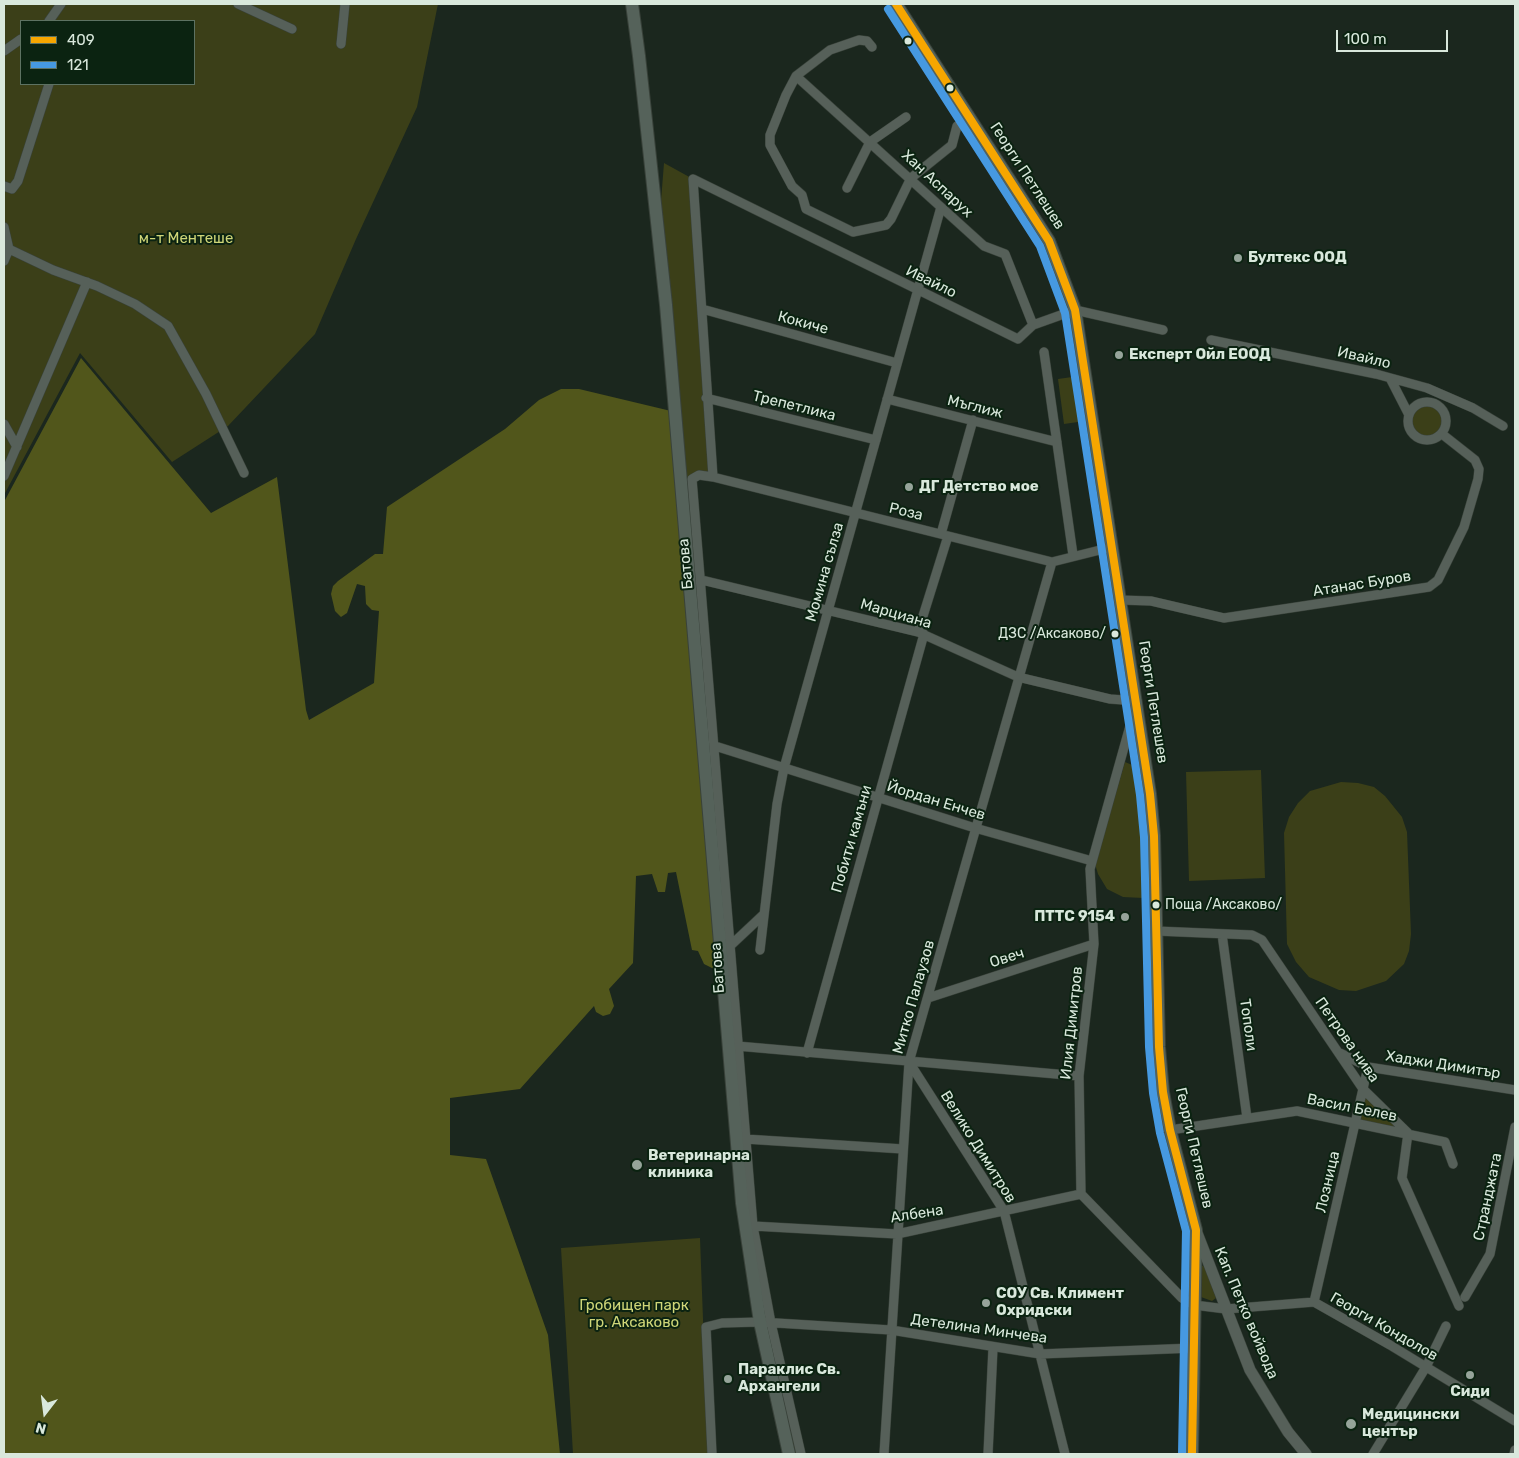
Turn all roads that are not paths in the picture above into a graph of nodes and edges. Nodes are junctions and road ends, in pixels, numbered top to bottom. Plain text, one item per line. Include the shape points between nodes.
1 (61, 4) edge
2 (238, 4) edge
3 (345, 4) edge
4 (632, 4) edge
5 (896, 4) edge
6 (50, 20) edge
7 (292, 29) dead end
8 (20, 40) edge
9 (341, 44) dead end
10 (872, 47) dead end
11 (4, 50) edge
12 (796, 76) junction
13 (49, 85) edge
14 (906, 117) dead end
15 (957, 126) dead end
16 (870, 142) junction
17 (911, 178) junction
18 (4, 186) edge
19 (847, 188) dead end
20 (941, 206) junction
21 (4, 226) edge
22 (9, 249) junction
23 (4, 261) edge
24 (87, 282) junction
25 (917, 290) junction
26 (702, 310) junction
27 (1074, 310) junction
28 (1033, 325) junction
29 (1163, 330) dead end
30 (1211, 340) dead end
31 (1044, 352) dead end
32 (897, 363) junction
33 (1390, 378) junction
34 (1427, 388) junction
35 (706, 398) junction
36 (1453, 398) junction
37 (887, 399) junction
38 (1411, 412) junction
39 (973, 420) junction
40 (1447, 420) junction
41 (4, 424) edge
42 (1503, 426) dead end
43 (1442, 434) junction
44 (876, 440) junction
45 (1057, 442) junction
46 (17, 447) junction
47 (244, 474) dead end
48 (4, 476) edge
49 (695, 476) joint
50 (713, 477) junction
51 (856, 514) junction
52 (945, 535) junction
53 (1112, 548) junction
54 (1073, 556) junction
55 (1052, 562) junction
56 (702, 580) junction
57 (1120, 600) junction
58 (828, 610) junction
59 (921, 633) junction
60 (1018, 677) junction
61 (1137, 701) junction
62 (715, 746) junction
63 (784, 768) junction
64 (878, 798) junction
65 (976, 828) junction
66 (1092, 861) junction
67 (763, 915) junction
68 (1156, 932) junction
69 (1222, 934) junction
70 (1094, 944) junction
71 (730, 946) junction
72 (760, 950) dead end
73 (928, 998) junction
74 (737, 1046) junction
75 (807, 1053) junction
76 (1340, 1053) junction
77 (909, 1062) junction
78 (1368, 1067) junction
79 (1079, 1076) junction
80 (1364, 1089) junction
81 (1515, 1090) edge
82 (1247, 1118) junction
83 (1356, 1123) junction
84 (1515, 1127) edge
85 (1170, 1130) junction
86 (1408, 1133) junction
87 (745, 1139) junction
88 (903, 1150) junction
89 (1453, 1164) dead end
90 (1081, 1194) junction
91 (1004, 1211) junction
92 (753, 1226) junction
93 (1196, 1230) junction
94 (897, 1234) junction
95 (1465, 1297) dead end
96 (1314, 1302) junction
97 (1194, 1305) junction
98 (1459, 1306) dead end
99 (1226, 1309) junction
100 (766, 1323) junction
101 (1446, 1326) dead end
102 (891, 1330) junction
103 (993, 1348) junction
104 (1194, 1348) junction
105 (1040, 1354) junction
106 (1426, 1367) junction
107 (1515, 1421) edge
108 (1515, 1450) edge
109 (712, 1454) edge
110 (789, 1454) edge
111 (801, 1454) edge
112 (884, 1454) edge
113 (988, 1454) edge
114 (1065, 1454) edge
115 (1192, 1454) edge
116 (1306, 1454) edge
117 (1372, 1454) edge
118 (1514, 1454) edge

1 - 6 street
2 - 7 street
3 - 9 street
4 - 100 main road via 666,305 742,1203
5 - 27 main road, Георги Петлешев via 1049,241
8 - 11 street
10 - 12 street via 867,41 859,40 830,50
12 - 16 street, Хан Аспарух
12 - 17 street via 770,140 773,154 792,186 802,195 806,209 848,231 856,232 888,223
13 - 18 street via 18,181 12,188
14 - 16 street
15 - 17 street via 952,145
16 - 17 street, Хан Аспарух
16 - 19 street
17 - 20 street, Хан Аспарух
20 - 25 street, Момина сълза
20 - 28 street, Хан Аспарух via 984,246 1005,254
21 - 22 street
22 - 23 street
22 - 24 street
24 - 46 street
24 - 47 street via 135,304 168,326 206,394
25 - 26 street, Ивайло via 694,180
25 - 28 street, Ивайло via 1018,339
25 - 32 street, Момина сълза
26 - 32 street, Кокиче
26 - 35 street
27 - 28 street, Ивайло
27 - 29 street
27 - 53 main road, Георги Петлешев
30 - 33 street, Ивайло
31 - 45 street
32 - 37 street, Момина сълза
33 - 34 street, Ивайло
33 - 38 street
34 - 36 street, Ивайло
34 - 38 street via 1419,394
35 - 44 street, Трепетлика
35 - 50 street
36 - 40 street
36 - 42 street, Ивайло
37 - 39 street, Мъглиж
37 - 44 street, Момина сълза
38 - 40 street via 1424,402 1430,402 1442,408
38 - 43 street via 1409,428 1417,438 1430,440
39 - 45 street, Мъглиж
39 - 52 street, Побити камъни
40 - 43 street
41 - 46 street
43 - 57 street, Атанас Буров via 1475,460 1479,469 1464,526 1438,580 1429,587 1224,618 1151,601
44 - 51 street, Момина сълза
45 - 54 street
46 - 48 street
49 - 50 street, Роза
49 - 56 street, Батова via 692,479
50 - 51 street, Роза
51 - 52 street, Роза
51 - 58 street, Момина сълза
52 - 55 street, Роза
52 - 59 street, Побити камъни
53 - 54 street, Роза
53 - 57 main road, Георги Петлешев
54 - 55 street, Роза
55 - 60 street, Митко Палаузов
56 - 58 street, Марциана
56 - 62 street, Батова
57 - 61 main road, Георги Петлешев
58 - 59 street, Марциана
58 - 63 street, Момина сълза
59 - 60 street, Марциана
59 - 64 street, Побити камъни
60 - 61 street, Марциана via 1110,699
60 - 65 street, Митко Палаузов
61 - 66 street, Илия Димитров
61 - 68 main road, Георги Петлешев via 1154,836
62 - 63 street, Йордан Енчев
62 - 71 street, Батова
63 - 64 street, Йордан Енчев
63 - 67 street, Момина сълза
64 - 65 street, Йордан Енчев
64 - 75 street, Побити камъни
65 - 66 street, Йордан Енчев
65 - 73 street, Митко Палаузов
66 - 70 street, Илия Димитров
67 - 71 street
67 - 72 street, Момина сълза
68 - 69 street, Петрова нива
68 - 85 main road, Георги Петлешев via 1159,1047
69 - 76 street, Петрова нива via 1252,935 1262,940
69 - 82 street, Тополи
70 - 73 street, Овеч
70 - 79 street, Илия Димитров
71 - 74 street, Батова
73 - 77 street, Митко Палаузов
74 - 75 street
74 - 87 street, Батова
75 - 77 street
76 - 78 street, Хаджи Димитър
76 - 80 street, Петрова нива
77 - 79 street
77 - 88 street, Митко Палаузов
77 - 91 street, Велико Димитров
78 - 80 street, Лозница
78 - 81 street, Хаджи Димитър
79 - 90 street, Илия Димитров
80 - 83 street, Лозница
80 - 86 street, Петрова нива
82 - 83 street, Васил Белев via 1297,1111
82 - 85 street, Васил Белев
83 - 86 street, Васил Белев
83 - 96 street, Лозница
84 - 95 street, Странджата via 1490,1254
85 - 93 main road, Георги Петлешев
86 - 89 street, Васил Белев via 1445,1142
86 - 98 street via 1402,1178
87 - 88 street
87 - 92 street, Батова
88 - 94 street, Митко Палаузов
90 - 91 street, Албена
90 - 97 street via 1182,1298
91 - 94 street, Албена
91 - 105 street, Велико Димитров
92 - 94 street, Албена
92 - 100 street, Батова
93 - 97 main road, Георги Петлешев
93 - 99 street, Кап. Петко войвода
94 - 102 street, Митко Палаузов
96 - 99 street, Георги Кондолов
96 - 106 street, Георги Кондолов
97 - 99 street, Георги Кондолов
97 - 104 main road, Георги Петлешев
99 - 116 street, Кап. Петко войвода via 1250,1370 1288,1432
100 - 102 street, Детелина Минчева
100 - 109 street, Детелина Минчева via 722,1323 706,1327
100 - 110 main road
100 - 111 street, Батова
101 - 106 street
102 - 103 street, Детелина Минчева
102 - 112 street, Митко Палаузов
103 - 105 street, Детелина Минчева
103 - 113 street
104 - 105 street, Детелина Минчева
104 - 115 main road, Георги Петлешев
105 - 114 street, Велико Димитров
106 - 107 street, Георги Кондолов
106 - 117 street
108 - 118 street

